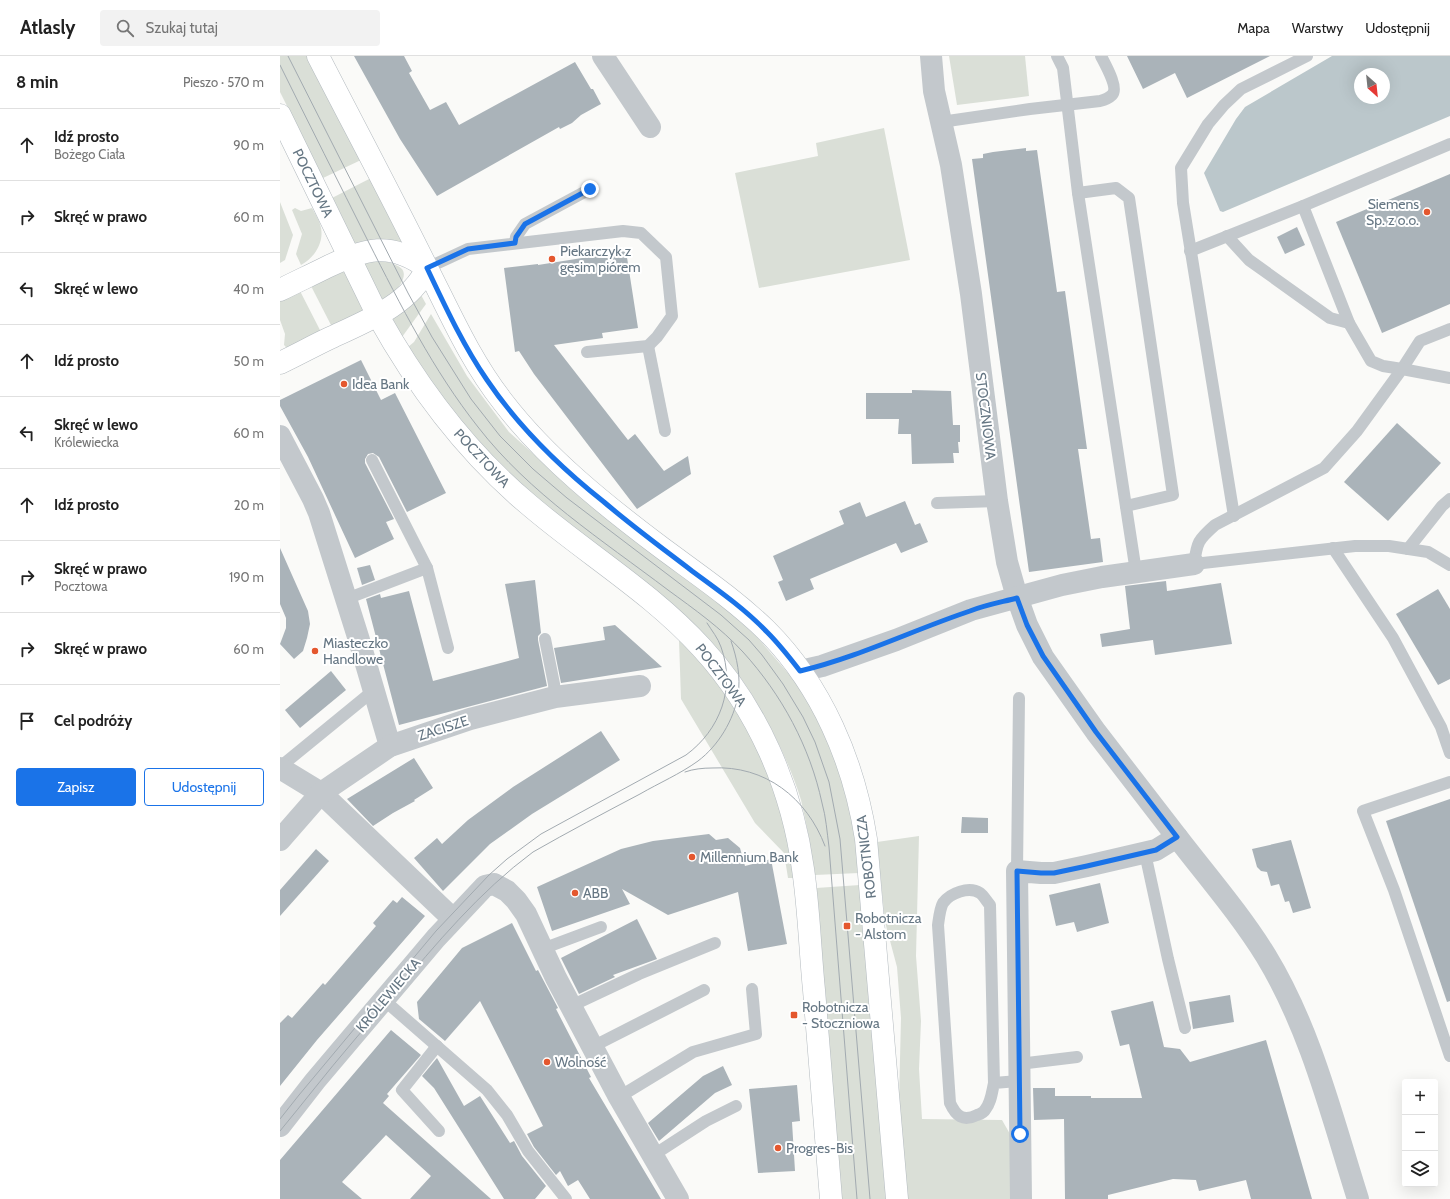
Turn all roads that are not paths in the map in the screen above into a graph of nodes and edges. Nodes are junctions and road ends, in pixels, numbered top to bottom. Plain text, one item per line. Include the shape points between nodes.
1 (318, 56) edge
2 (603, 56) edge
3 (931, 56) edge
4 (1057, 56) edge
5 (1101, 56) edge
6 (1307, 56) edge
7 (1068, 105) junction
8 (280, 115) edge
9 (941, 122) junction
10 (650, 128) dead end
11 (1450, 144) edge
12 (590, 189) dead end
13 (1078, 194) junction
14 (1303, 206) junction
15 (1228, 236) junction
16 (515, 243) junction
17 (1190, 251) junction
18 (349, 256) junction
19 (427, 268) junction
20 (280, 290) edge
21 (378, 316) junction
22 (1349, 323) junction
23 (1450, 329) edge
24 (648, 346) junction
25 (587, 352) dead end
26 (280, 363) edge
27 (1402, 369) junction
28 (1450, 378) edge
29 (665, 431) dead end
30 (280, 436) edge
31 (372, 460) dead end
32 (1450, 500) edge
33 (998, 501) junction
34 (937, 503) dead end
35 (1126, 506) junction
36 (1234, 516) junction
37 (1333, 548) junction
38 (1408, 549) junction
39 (1194, 564) junction
40 (1450, 565) edge
41 (427, 568) junction
42 (1136, 572) junction
43 (1017, 598) junction
44 (346, 599) junction
45 (545, 639) dead end
46 (448, 648) dead end
47 (800, 671) junction
48 (640, 686) dead end
49 (373, 691) junction
50 (554, 697) junction
51 (1020, 698) dead end
52 (390, 746) junction
53 (1450, 753) edge
54 (280, 767) edge
55 (1450, 782) edge
56 (321, 793) junction
57 (1175, 839) junction
58 (280, 840) edge
59 (1145, 853) junction
60 (1017, 871) junction
61 (453, 920) junction
62 (601, 927) dead end
63 (715, 942) dead end
64 (542, 949) junction
65 (752, 989) dead end
66 (704, 990) dead end
67 (384, 1000) junction
68 (571, 1006) junction
69 (1185, 1028) dead end
70 (437, 1046) junction
71 (592, 1047) junction
72 (1450, 1056) edge
73 (1077, 1057) dead end
74 (1019, 1073) junction
75 (994, 1083) junction
76 (619, 1097) junction
77 (736, 1106) dead end
78 (280, 1126) edge
79 (439, 1130) dead end
80 (652, 1156) junction
81 (566, 1199) edge
82 (678, 1199) edge
83 (831, 1199) edge
84 (897, 1199) edge
85 (1021, 1199) edge
86 (1358, 1199) edge

1 - 19 main road
2 - 10 street
3 - 9 street, STOCZNIOWA via 934,91
4 - 7 lane via 1063,68
5 - 7 lane via 1113,84 1112,95 1100,101
6 - 17 lane via 1241,89 1208,124 1191,151 1181,168 1182,203
7 - 9 lane
7 - 13 lane
8 - 18 main road, POCZTOWA
9 - 33 street, STOCZNIOWA via 951,165 971,294
11 - 14 lane
12 - 16 lane via 525,224
13 - 35 lane
13 - 35 lane via 1116,188 1128,198 1173,495
14 - 15 lane
14 - 22 lane
15 - 17 lane
15 - 22 lane via 1249,260 1330,318
16 - 19 lane via 468,249
16 - 24 lane via 624,231 641,233 666,257 672,316
17 - 36 lane
18 - 19 main road via 373,250 386,251 415,258
18 - 20 main road
18 - 21 main road, POCZTOWA
19 - 21 main road via 423,277 408,293
19 - 47 main road via 472,357 521,424 603,502 750,616 772,637
21 - 26 main road
21 - 83 main road, POCZTOWA via 432,401 490,470 546,518 638,590 702,647 738,695 763,737 790,803 803,871
22 - 27 lane via 1371,361
23 - 27 lane via 1420,341
24 - 25 lane
24 - 29 lane
27 - 28 lane
27 - 36 lane via 1357,431 1324,468
30 - 44 street via 313,499
31 - 41 lane
32 - 38 lane via 1442,506
33 - 34 lane
33 - 43 street, STOCZNIOWA via 1007,562
35 - 42 lane
36 - 39 lane via 1215,525 1202,537 1196,546
37 - 38 lane via 1389,546
37 - 39 lane
37 - 53 lane via 1393,638 1441,727
38 - 40 lane via 1428,552
39 - 42 street
41 - 44 lane
41 - 46 lane
42 - 43 street via 1068,584
43 - 47 street via 971,610 857,654
43 - 57 street, STOCZNIOWA via 1030,632 1043,656
44 - 49 street
45 - 50 lane
47 - 84 main road, ROBOTNICZA via 834,729 851,772 862,816 869,863
48 - 50 street, ZACISZE
49 - 52 street
49 - 54 lane
50 - 52 street, ZACISZE via 470,719
51 - 60 lane
52 - 56 street, ZACISZE
54 - 56 street
55 - 72 lane via 1363,810 1394,890
56 - 58 street, ZACISZE
56 - 61 street
57 - 59 street
57 - 86 street, STOCZNIOWA via 1248,929 1282,984 1311,1053
59 - 60 street via 1054,873
59 - 69 lane
60 - 74 street
61 - 64 street, KRÓLEWIECKA via 485,886 494,884 516,900 526,914
61 - 67 street, KRÓLEWIECKA
62 - 64 lane
63 - 68 lane
64 - 68 street
65 - 76 lane via 756,1034 693,1052
66 - 71 lane
67 - 70 lane
67 - 78 street, KRÓLEWIECKA
68 - 71 street
70 - 79 lane via 402,1090
70 - 81 lane via 487,1090 507,1115 528,1151
71 - 76 street
73 - 74 lane
74 - 75 lane
74 - 85 street
75 - 75 lane via 990,905 980,894 972,890 961,891 950,896 942,904 938,924 950,1103 954,1112 960,1118 972,1118 985,1111 991,1099
76 - 80 street
77 - 80 lane via 706,1121
80 - 82 street

